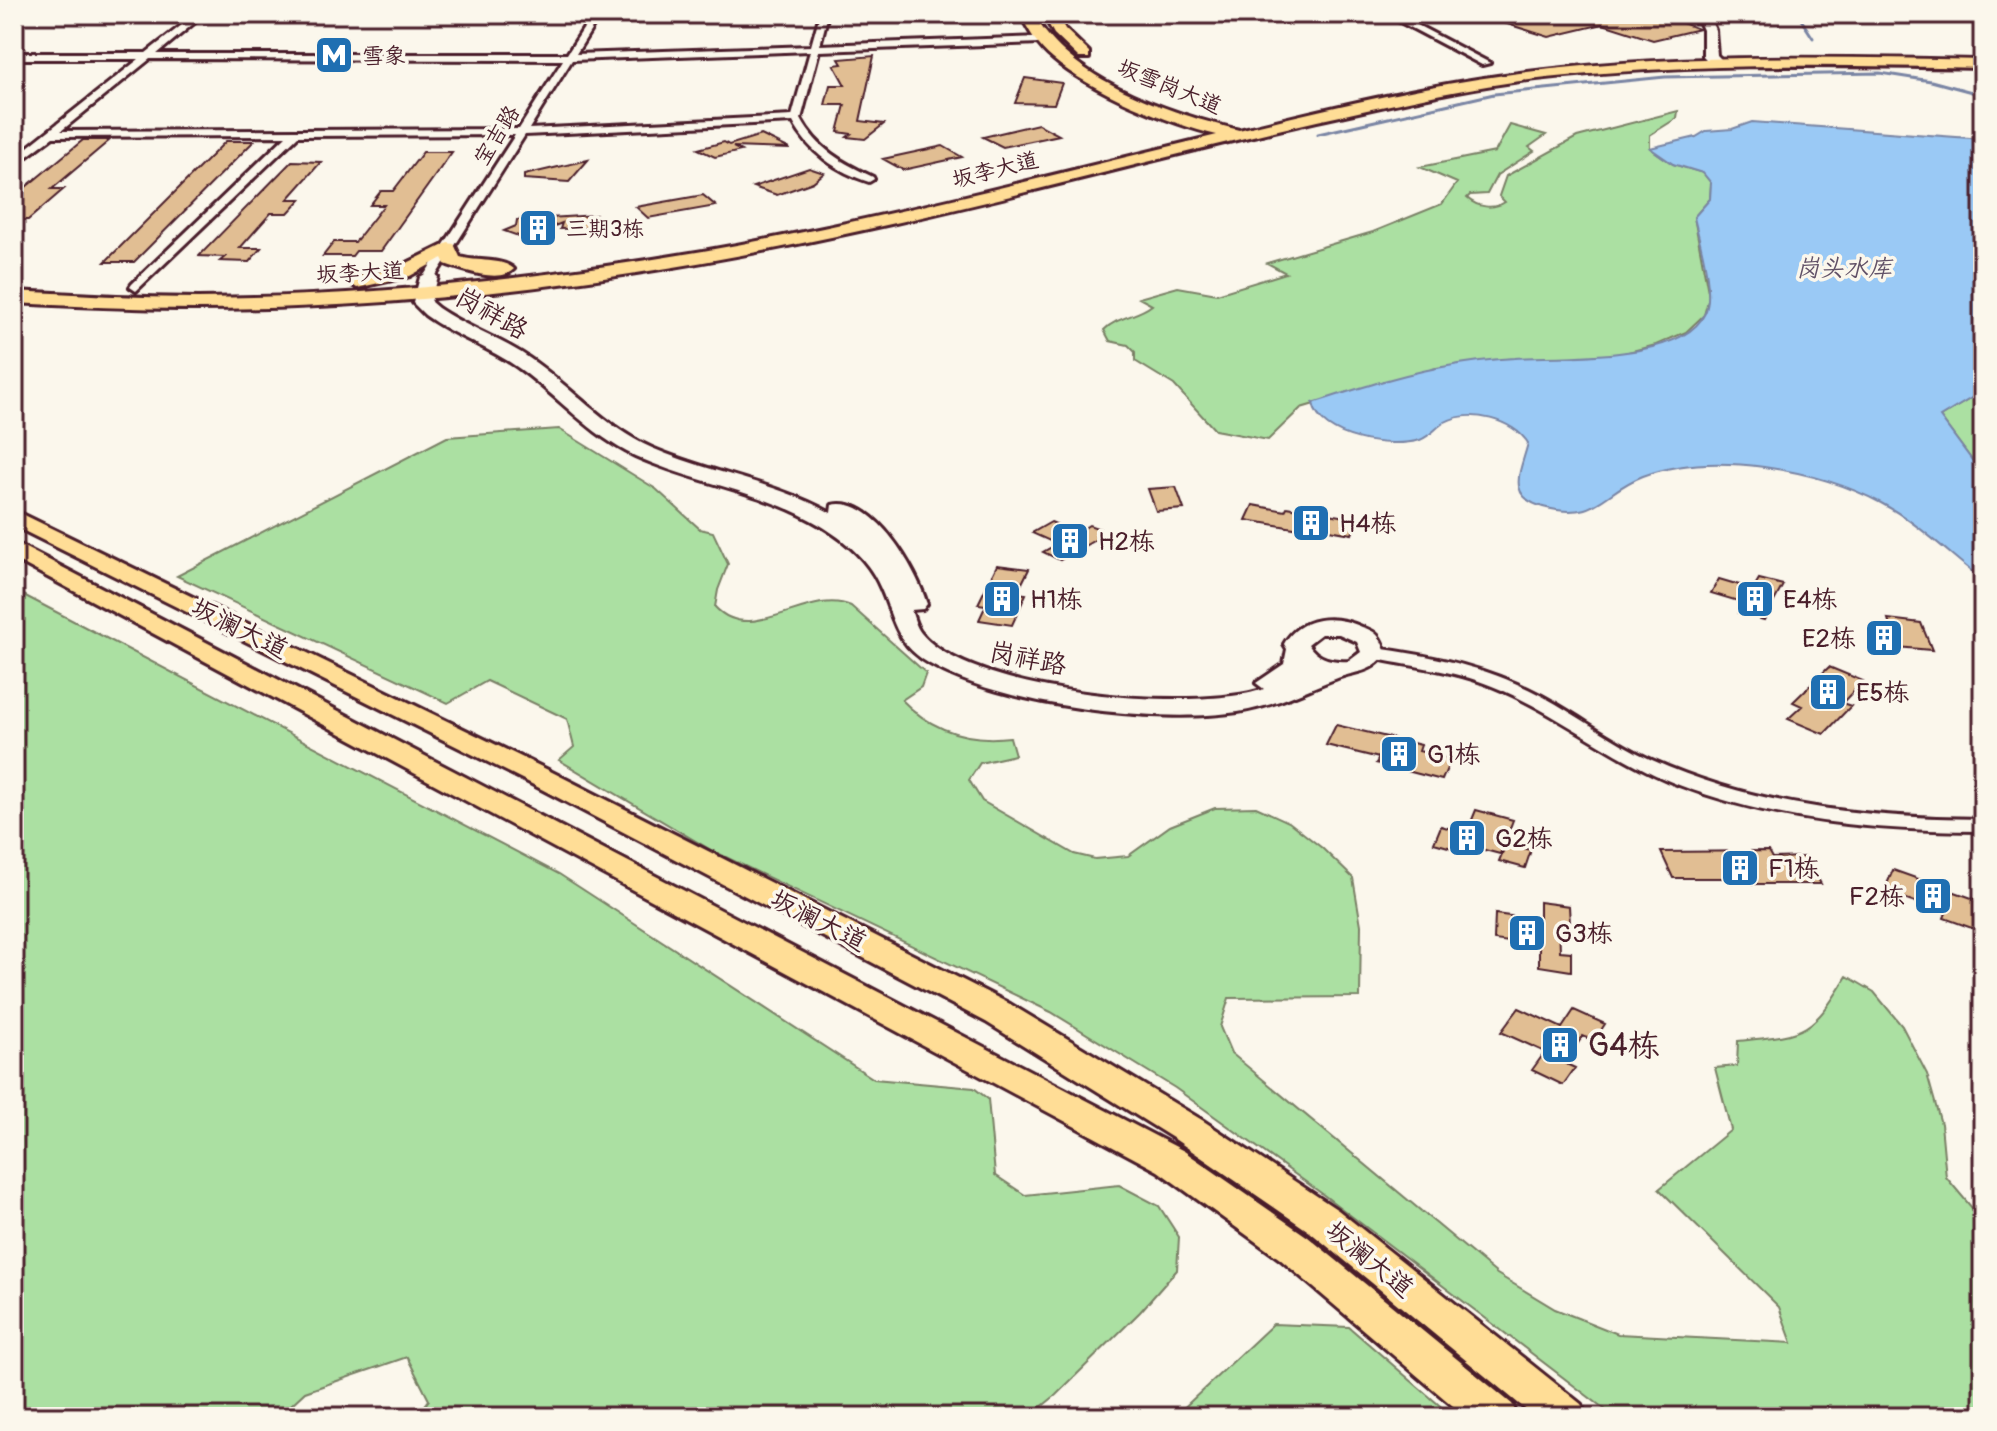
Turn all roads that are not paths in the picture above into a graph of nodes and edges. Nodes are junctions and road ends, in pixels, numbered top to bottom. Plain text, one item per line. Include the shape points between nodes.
1 (201, 14) edge
2 (597, 14) edge
3 (824, 14) edge
4 (1027, 14) edge
5 (1050, 14) edge
6 (1389, 14) edge
7 (1702, 14) edge
8 (1040, 40) junction
9 (1763, 46) dead end
10 (1898, 47) dead end
11 (815, 48) junction
12 (1983, 50) edge
13 (1714, 51) junction
14 (14, 56) edge
15 (144, 57) junction
16 (570, 57) junction
17 (1983, 61) edge
18 (1491, 62) joint
19 (1455, 68) dead end
20 (1418, 77) dead end
21 (1346, 101) junction
22 (1186, 106) junction
23 (1168, 111) junction
24 (1217, 113) dead end
25 (796, 119) junction
26 (1241, 125) junction
27 (1216, 130) junction
28 (521, 132) junction
29 (295, 133) junction
30 (50, 134) junction
31 (1158, 144) junction
32 (14, 163) edge
33 (869, 179) dead end
34 (448, 248) junction
35 (505, 269) junction
36 (348, 283) junction
37 (14, 287) edge
38 (136, 287) junction
39 (429, 287) junction
40 (14, 297) edge
41 (181, 303) junction
42 (14, 305) edge
43 (14, 517) edge
44 (14, 549) edge
45 (1298, 651) junction
46 (1374, 653) junction
47 (1336, 669) junction
48 (1983, 825) edge
49 (1497, 1417) edge
50 (1566, 1417) edge

1 - 15 street
2 - 16 street, 宝吉路
3 - 11 street
4 - 8 main road, 坂雪岗大道
5 - 22 main road, 坂雪岗大道 via 1065,39 1089,59
6 - 18 street
7 - 13 street
8 - 11 street
8 - 23 main road, 坂雪岗大道 via 1091,77
9 - 13 main road
10 - 12 main road
11 - 16 street
11 - 25 street
13 - 17 main road, 坂李大道
13 - 21 main road, 坂李大道 via 1528,69
13 - 26 main road, 坂李大道 via 1486,82
14 - 15 street
15 - 16 street
15 - 30 street
16 - 28 street, 宝吉路
18 - 19 main road
20 - 21 main road
21 - 26 main road, 坂李大道
22 - 24 main road
22 - 26 main road, 坂雪岗大道
23 - 27 main road, 坂雪岗大道
23 - 31 main road via 1191,128
25 - 28 street
25 - 33 street via 823,153
26 - 27 main road, 坂雪岗大道
26 - 39 main road, 坂李大道 via 947,206 791,240 666,263
27 - 31 main road, 坂李大道
28 - 29 street
28 - 34 street, 宝吉路
29 - 30 street
29 - 38 street
30 - 32 street
31 - 35 main road, 坂李大道 via 805,225
34 - 35 main road via 452,260 461,264
34 - 36 main road via 403,272
34 - 39 street, 宝吉路
35 - 39 main road, 坂李大道
36 - 38 main road, 坂李大道
36 - 39 main road, 坂李大道
37 - 38 main road, 坂李大道
39 - 41 main road, 坂李大道
39 - 45 street, 岗祥路 via 449,311 538,359 599,414 635,437 819,501 861,522 898,559 925,627 950,651 976,664 1040,680 1191,698 1276,681 1296,668
39 - 47 street, 岗祥路 via 422,303 436,315 525,363 585,418 622,442 791,502 845,532 883,571 915,640 965,673 1019,688 1184,709 1257,700
40 - 41 main road, 坂李大道
41 - 42 main road
43 - 50 main road, 坂澜大道 via 538,776 998,1013 1189,1130 1324,1221
44 - 49 main road, 坂澜大道 via 1171,1161 1294,1248
45 - 46 street via 1299,637 1331,626 1367,638
45 - 47 street via 1312,663
46 - 47 street via 1362,665
46 - 48 street via 1438,663 1500,683 1622,753 1737,798 1866,822

